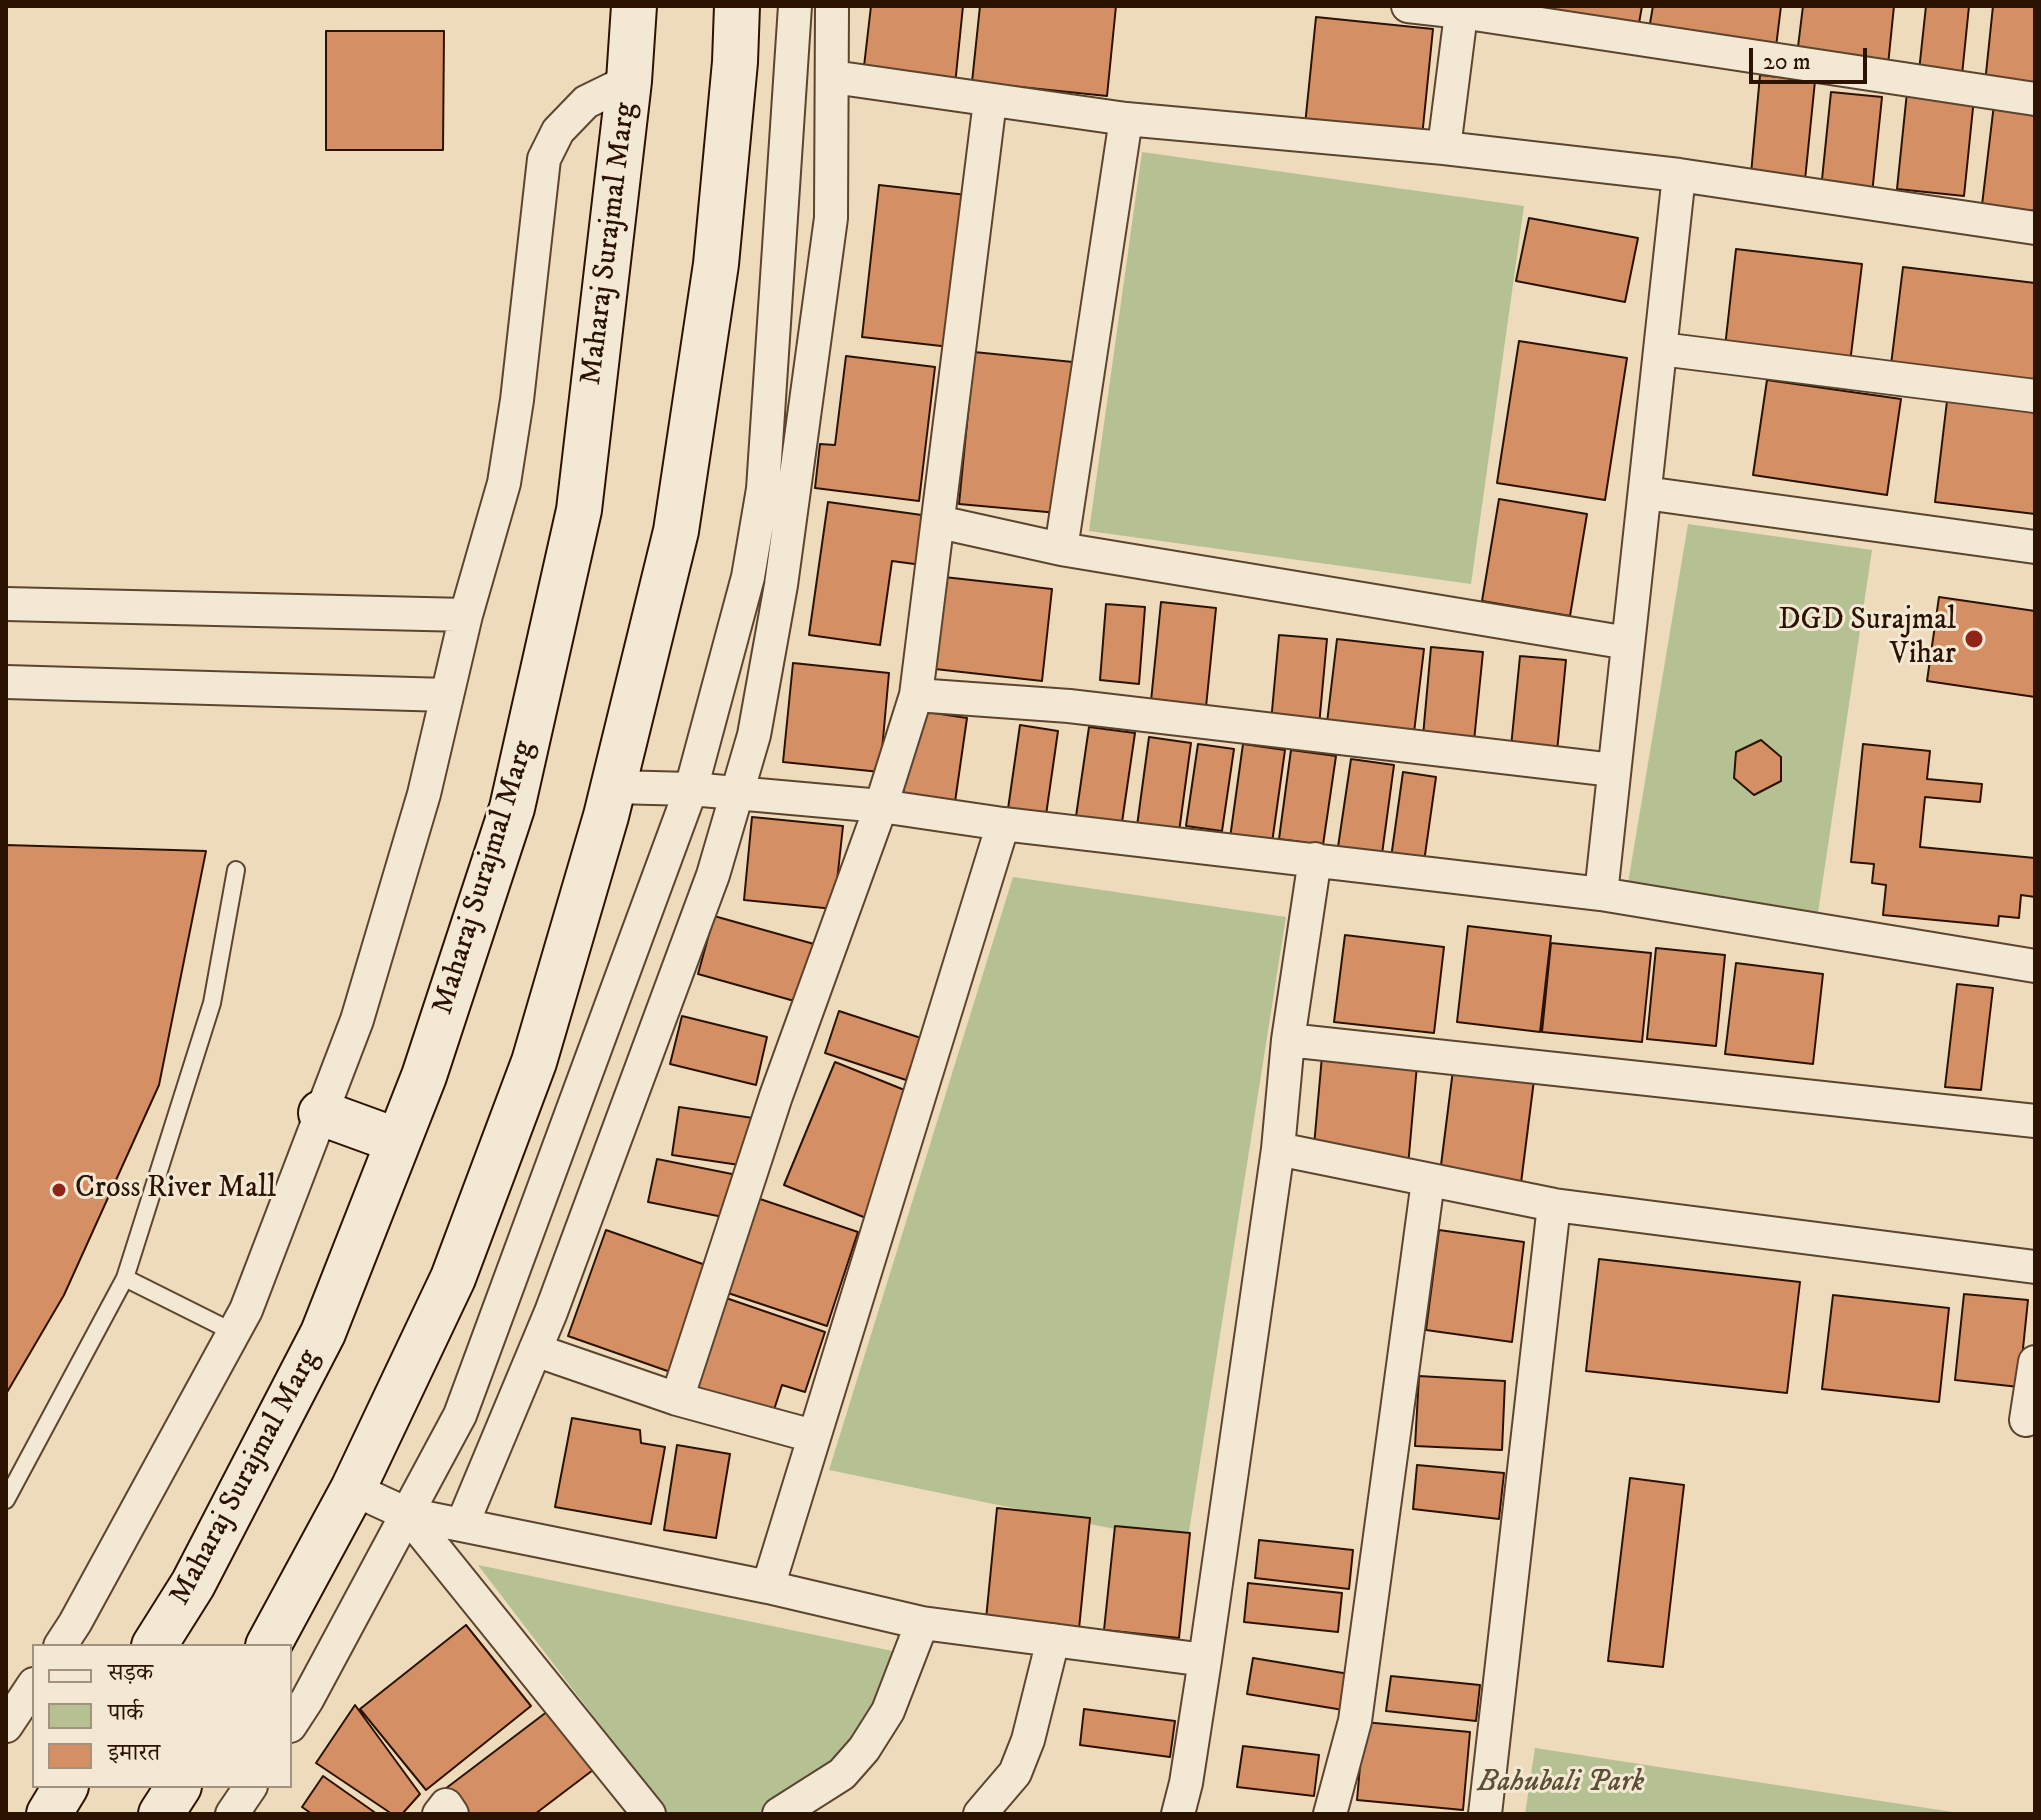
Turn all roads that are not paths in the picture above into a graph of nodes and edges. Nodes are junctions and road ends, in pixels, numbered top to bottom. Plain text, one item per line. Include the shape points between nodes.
1 (634, 6) edge
2 (737, 6) edge
3 (795, 6) edge
4 (832, 6) edge
5 (1408, 6) edge
6 (1462, 9) edge
7 (833, 77) junction
8 (629, 81) junction
9 (2035, 99) edge
10 (990, 101) junction
11 (1126, 119) junction
12 (1444, 148) junction
13 (1679, 175) junction
14 (2035, 228) edge
15 (1661, 349) junction
16 (2035, 396) edge
17 (1645, 493) junction
18 (939, 522) junction
19 (2035, 547) edge
20 (1061, 549) junction
21 (6, 604) edge
22 (466, 615) junction
23 (1628, 643) junction
24 (6, 682) edge
25 (447, 695) junction
26 (916, 695) junction
27 (1613, 770) junction
28 (614, 787) junction
29 (691, 789) junction
30 (736, 793) junction
31 (881, 806) junction
32 (1003, 824) junction
33 (1315, 859) junction
34 (236, 870) dead end
35 (1601, 894) junction
36 (2035, 966) edge
37 (1288, 1040) junction
38 (321, 1113) junction
39 (2035, 1121) edge
40 (398, 1141) junction
41 (1278, 1149) junction
42 (1428, 1181) junction
43 (1554, 1205) junction
44 (2035, 1267) edge
45 (125, 1278) junction
46 (235, 1333) junction
47 (535, 1350) junction
48 (2035, 1362) edge
49 (677, 1399) junction
50 (2026, 1420) dead end
51 (813, 1436) junction
52 (353, 1489) junction
53 (6, 1500) edge
54 (407, 1514) junction
55 (462, 1525) junction
56 (768, 1587) junction
57 (922, 1623) junction
58 (1053, 1640) junction
59 (61, 1644) edge
60 (155, 1644) edge
61 (269, 1644) edge
62 (1205, 1660) junction
63 (32, 1687) edge
64 (292, 1723) edge
65 (6, 1726) edge
66 (65, 1788) edge
67 (178, 1788) edge
68 (250, 1788) edge
69 (49, 1814) edge
70 (161, 1814) edge
71 (232, 1814) edge
72 (439, 1814) edge
73 (452, 1814) edge
74 (649, 1814) edge
75 (779, 1814) edge
76 (980, 1814) edge
77 (1178, 1814) edge
78 (1330, 1814) edge
79 (1485, 1814) edge

1 - 8 main road, Maharaj Surajmal Marg
2 - 28 main road via 716,264 676,531
3 - 29 street via 763,489 748,577
4 - 7 street
5 - 6 street
6 - 9 street
6 - 12 street
7 - 10 street
7 - 30 street via 831,218 802,438 754,735
8 - 22 street via 586,102 558,131 544,159 504,483
8 - 40 main road, Maharaj Surajmal Marg via 579,510 512,808
10 - 11 street
10 - 18 street
11 - 12 street
11 - 20 street
12 - 13 street
13 - 14 street
13 - 15 street
15 - 16 street
15 - 17 street
17 - 19 street
17 - 23 street
18 - 20 street
18 - 26 street
20 - 23 street
21 - 22 street
22 - 25 street
23 - 27 street
24 - 25 street
25 - 38 street via 362,1005
26 - 27 street via 1069,706
26 - 31 street
27 - 35 street
28 - 29 street
28 - 52 main road via 534,1062 453,1278
29 - 30 street
29 - 54 street via 460,1415
30 - 31 street
30 - 47 street via 713,875
31 - 32 street
31 - 49 street via 776,1096
32 - 33 street
32 - 51 street
33 - 35 street
33 - 37 street
34 - 45 lane via 212,1003
35 - 36 street
37 - 39 street
37 - 41 street
38 - 40 main road
38 - 46 street
40 - 60 main road, Maharaj Surajmal Marg via 323,1333 193,1584
41 - 42 street
41 - 62 street
42 - 43 street
42 - 78 street via 1355,1721
43 - 44 street
43 - 79 street
45 - 46 lane
45 - 53 lane
46 - 59 street
47 - 49 street
47 - 55 street
48 - 50 street
49 - 51 street
51 - 56 street
52 - 54 street
52 - 61 main road
54 - 55 street
54 - 64 street
54 - 74 street
55 - 56 street
56 - 57 street
57 - 58 street
57 - 75 street via 888,1711 864,1749 842,1774
58 - 62 street
58 - 76 street via 1015,1773
62 - 77 street
63 - 65 street
66 - 69 main road
67 - 70 main road
68 - 71 street
72 - 73 street via 446,1805

